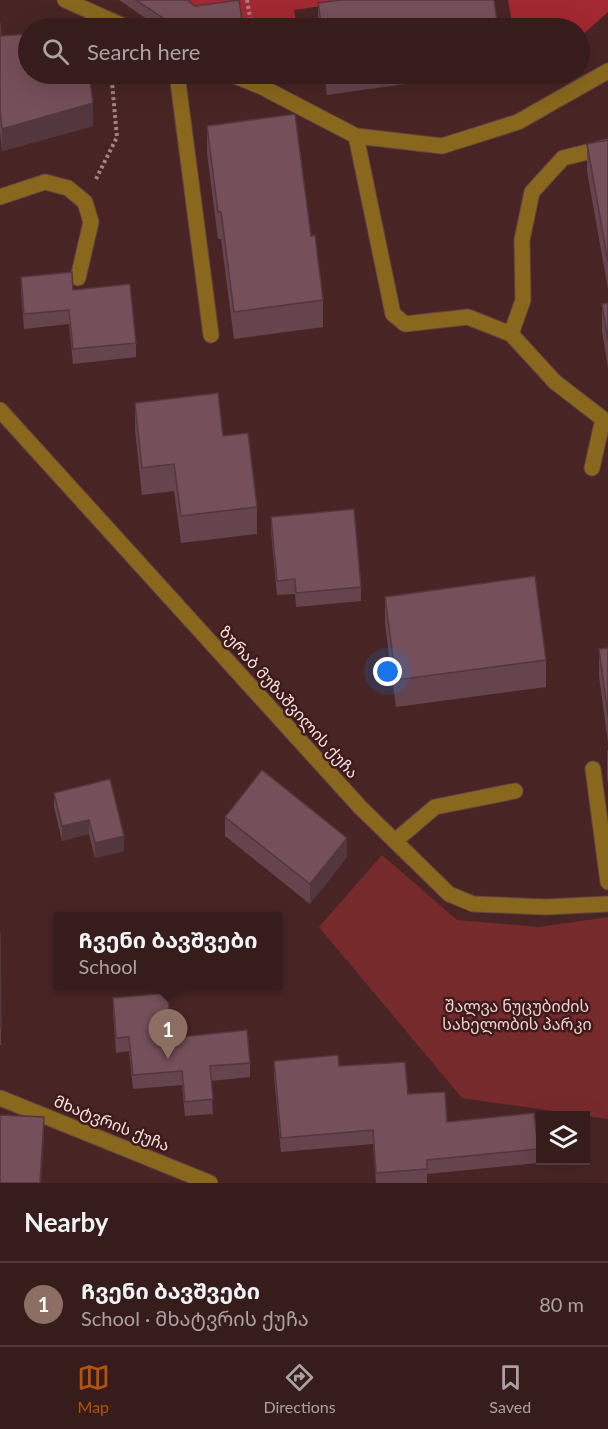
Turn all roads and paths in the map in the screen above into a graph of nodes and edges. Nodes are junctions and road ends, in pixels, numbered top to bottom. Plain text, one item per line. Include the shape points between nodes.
1 (65, 0) edge
2 (247, 0) edge
3 (106, 18) edge
4 (250, 18) edge
5 (608, 71) edge
6 (590, 81) edge
7 (112, 84) edge
8 (178, 84) edge
9 (255, 84) edge
10 (585, 84) edge
11 (356, 136) junction
12 (608, 147) edge
13 (0, 197) edge
14 (85, 202) junction
15 (78, 278) dead end
16 (511, 334) junction
17 (211, 335) dead end
18 (0, 410) edge
19 (592, 468) dead end
20 (593, 769) dead end
21 (515, 791) dead end
22 (395, 841) junction
23 (608, 882) edge
24 (608, 904) edge
25 (0, 1098) edge
26 (210, 1183) edge

1 - 3 street
2 - 4 path
5 - 6 street
7 - 14 path via 117,137
8 - 17 street
9 - 11 street
10 - 11 street via 519,122 442,146
11 - 16 street via 393,314 405,324 468,317
12 - 16 street via 563,158 532,192 522,240 523,300
13 - 14 street via 45,182 68,189
14 - 15 street via 91,222
16 - 19 street via 555,382 603,418
18 - 22 street, ზურაბ მუზაშვილის ქუჩა
20 - 23 street
21 - 22 street via 435,807
22 - 24 street, ზურაბ მუზაშვილის ქუჩა via 449,894 473,904
25 - 26 street, მხატვრის ქუჩა

